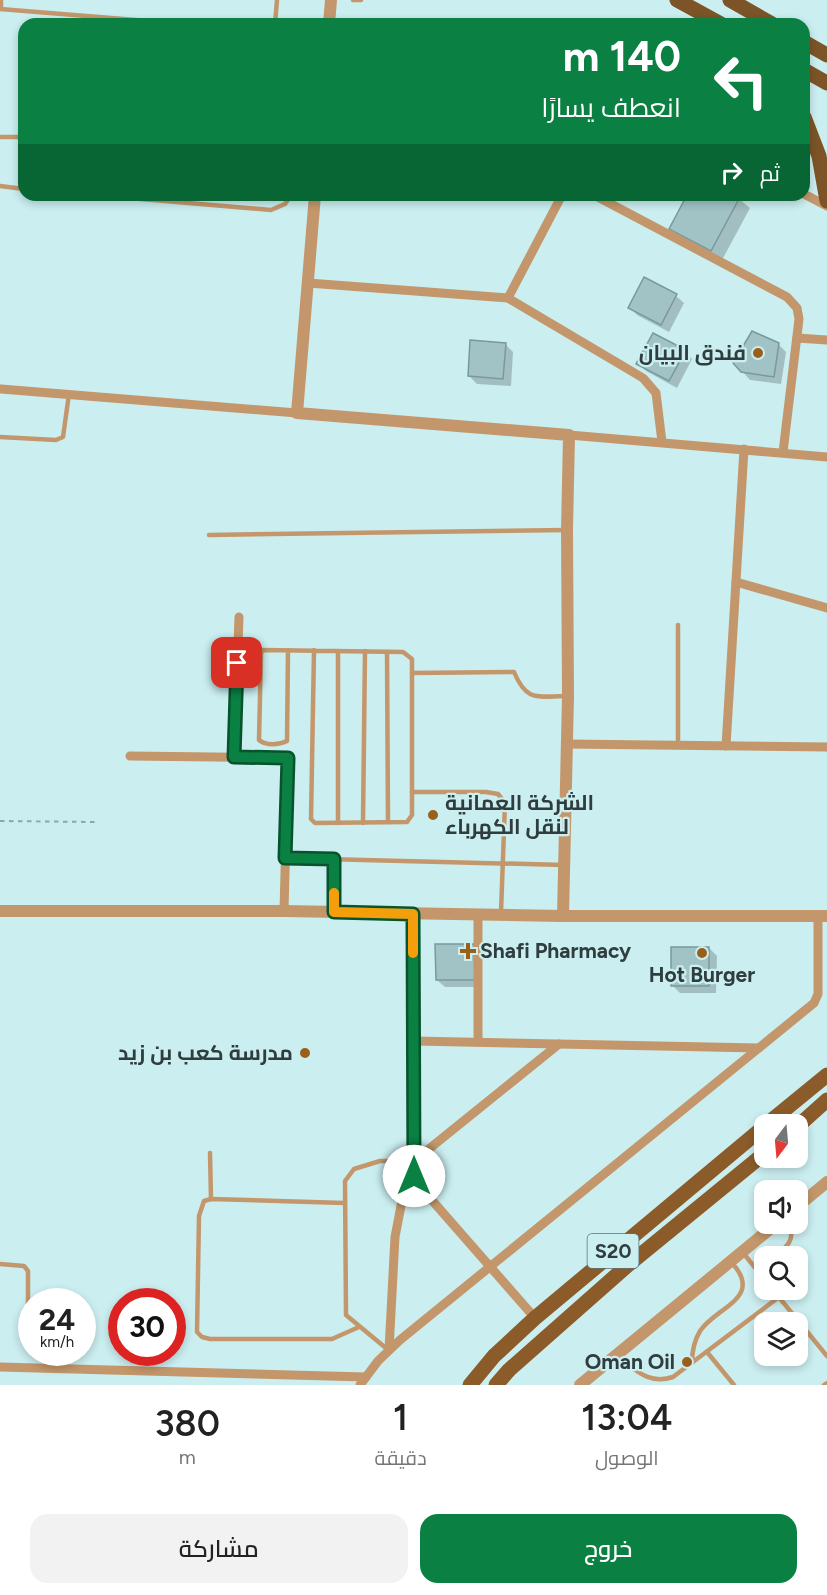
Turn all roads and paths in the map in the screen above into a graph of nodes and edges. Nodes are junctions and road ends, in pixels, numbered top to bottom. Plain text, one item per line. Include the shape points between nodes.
1 (1, 0) edge
2 (277, 0) edge
3 (331, 0) edge
4 (353, 0) edge
5 (361, 0) edge
6 (677, 0) edge
7 (730, 0) edge
8 (0, 9) edge
9 (700, 12) junction
10 (111, 18) edge
11 (276, 18) edge
12 (330, 18) edge
13 (705, 18) edge
14 (710, 18) edge
15 (762, 18) edge
16 (810, 45) edge
17 (827, 55) edge
18 (810, 73) edge
19 (827, 83) edge
20 (810, 133) edge
21 (0, 136) edge
22 (18, 137) edge
23 (0, 186) edge
24 (18, 188) edge
25 (810, 197) edge
26 (165, 201) edge
27 (287, 201) edge
28 (315, 201) edge
29 (559, 201) edge
30 (605, 201) edge
31 (827, 201) edge
32 (827, 206) edge
33 (308, 283) junction
34 (508, 298) junction
35 (797, 338) junction
36 (827, 340) edge
37 (1, 389) edge
38 (69, 394) junction
39 (297, 413) junction
40 (569, 435) junction
41 (0, 437) edge
42 (662, 442) junction
43 (744, 449) junction
44 (783, 452) junction
45 (827, 457) edge
46 (567, 530) junction
47 (209, 535) dead end
48 (736, 582) junction
49 (827, 608) edge
50 (239, 617) dead end
51 (678, 625) dead end
52 (288, 650) junction
53 (314, 650) junction
54 (338, 651) junction
55 (364, 651) junction
56 (387, 651) junction
57 (412, 673) junction
58 (567, 696) junction
59 (566, 744) junction
60 (678, 745) junction
61 (726, 746) junction
62 (827, 747) edge
63 (130, 756) dead end
64 (234, 757) junction
65 (412, 792) junction
66 (0, 821) edge
67 (96, 822) dead end
68 (387, 822) junction
69 (338, 823) junction
70 (363, 823) junction
71 (285, 858) junction
72 (334, 859) junction
73 (503, 863) junction
74 (564, 865) junction
75 (0, 911) edge
76 (284, 911) junction
77 (334, 912) junction
78 (413, 914) junction
79 (478, 915) junction
80 (501, 915) junction
81 (563, 916) junction
82 (823, 916) edge
83 (414, 1041) junction
84 (478, 1042) junction
85 (559, 1044) junction
86 (759, 1048) junction
87 (827, 1075) edge
88 (827, 1100) edge
89 (779, 1114) edge
90 (808, 1116) edge
91 (754, 1134) edge
92 (210, 1153) dead end
93 (414, 1161) junction
94 (754, 1162) edge
95 (414, 1176) junction
96 (827, 1182) edge
97 (808, 1198) edge
98 (211, 1199) junction
99 (344, 1203) junction
100 (763, 1234) edge
101 (742, 1251) junction
102 (730, 1262) junction
103 (0, 1264) edge
104 (754, 1266) edge
105 (490, 1267) junction
106 (28, 1288) edge
107 (775, 1300) edge
108 (781, 1300) edge
109 (535, 1318) junction
110 (359, 1327) junction
111 (389, 1350) junction
112 (706, 1352) junction
113 (616, 1355) junction
114 (827, 1356) edge
115 (692, 1363) junction
116 (0, 1367) edge
117 (666, 1380) junction
118 (363, 1381) edge
119 (470, 1385) edge
120 (496, 1385) edge
121 (580, 1385) edge
122 (670, 1385) edge
123 (734, 1385) edge

1 - 8 lane
2 - 11 lane
3 - 12 street
4 - 5 lane
6 - 9 highway
7 - 15 highway
8 - 10 lane
9 - 13 highway
9 - 14 highway
16 - 17 highway
18 - 19 highway
20 - 31 highway via 819,156
21 - 22 lane
23 - 24 lane
25 - 32 street
26 - 27 lane via 271,210
28 - 33 street
29 - 34 street
30 - 35 street via 787,297 797,308 800,320
33 - 34 street
33 - 39 street
34 - 42 street via 644,378 656,393
35 - 36 street
35 - 44 street
37 - 38 street
38 - 39 street
38 - 41 lane via 63,437
39 - 40 street
40 - 42 street
40 - 46 street
42 - 43 street
43 - 44 street
43 - 48 street
44 - 45 street
46 - 47 lane
46 - 58 street
48 - 49 street
48 - 61 street
50 - 64 street
51 - 60 lane
52 - 52 lane via 287,741 263,743 259,740 261,652
52 - 53 lane
53 - 54 lane
53 - 69 lane via 311,819 315,823
54 - 55 lane
54 - 69 lane
55 - 56 lane
55 - 70 lane
56 - 57 lane via 403,652 412,659
56 - 68 lane
57 - 58 lane via 514,672 520,688 531,696
57 - 65 lane
58 - 59 street
59 - 60 street
59 - 74 street
60 - 61 street
61 - 62 street
63 - 64 street
64 - 71 street via 288,758
65 - 68 lane via 412,815 408,822
65 - 73 lane via 498,794 505,803
66 - 67 path
68 - 70 lane
69 - 70 lane
71 - 72 lane
71 - 76 street
72 - 73 lane
72 - 77 lane
73 - 74 lane
73 - 80 lane
74 - 81 street
75 - 76 street
76 - 77 street
77 - 78 street
78 - 79 street
78 - 83 street
79 - 80 street
79 - 84 street
80 - 81 street
81 - 82 street
82 - 86 street via 818,997
83 - 84 street
83 - 93 street
84 - 85 street
85 - 86 street
85 - 93 street
86 - 105 street
87 - 89 main road, S20
88 - 90 main road
91 - 109 main road, S20
92 - 98 lane
93 - 95 street
93 - 99 lane via 380,1161 354,1169 345,1181
94 - 120 main road, S20 via 628,1265
95 - 105 street
95 - 111 street via 404,1190 395,1237
96 - 97 street
98 - 99 lane
98 - 110 lane via 204,1200 199,1216 197,1332 202,1337 332,1339
99 - 110 lane via 346,1315
100 - 101 street
101 - 102 street
101 - 104 lane
102 - 113 street
102 - 115 lane via 741,1274 741,1292 701,1330 695,1340
103 - 106 lane via 24,1266 28,1271
105 - 109 street
105 - 111 street
107 - 112 lane
108 - 114 lane
109 - 119 main road, S20
110 - 111 lane
111 - 118 street
112 - 115 lane
112 - 123 lane
113 - 117 lane via 642,1376
113 - 121 street
115 - 117 lane
116 - 118 street
117 - 122 lane

